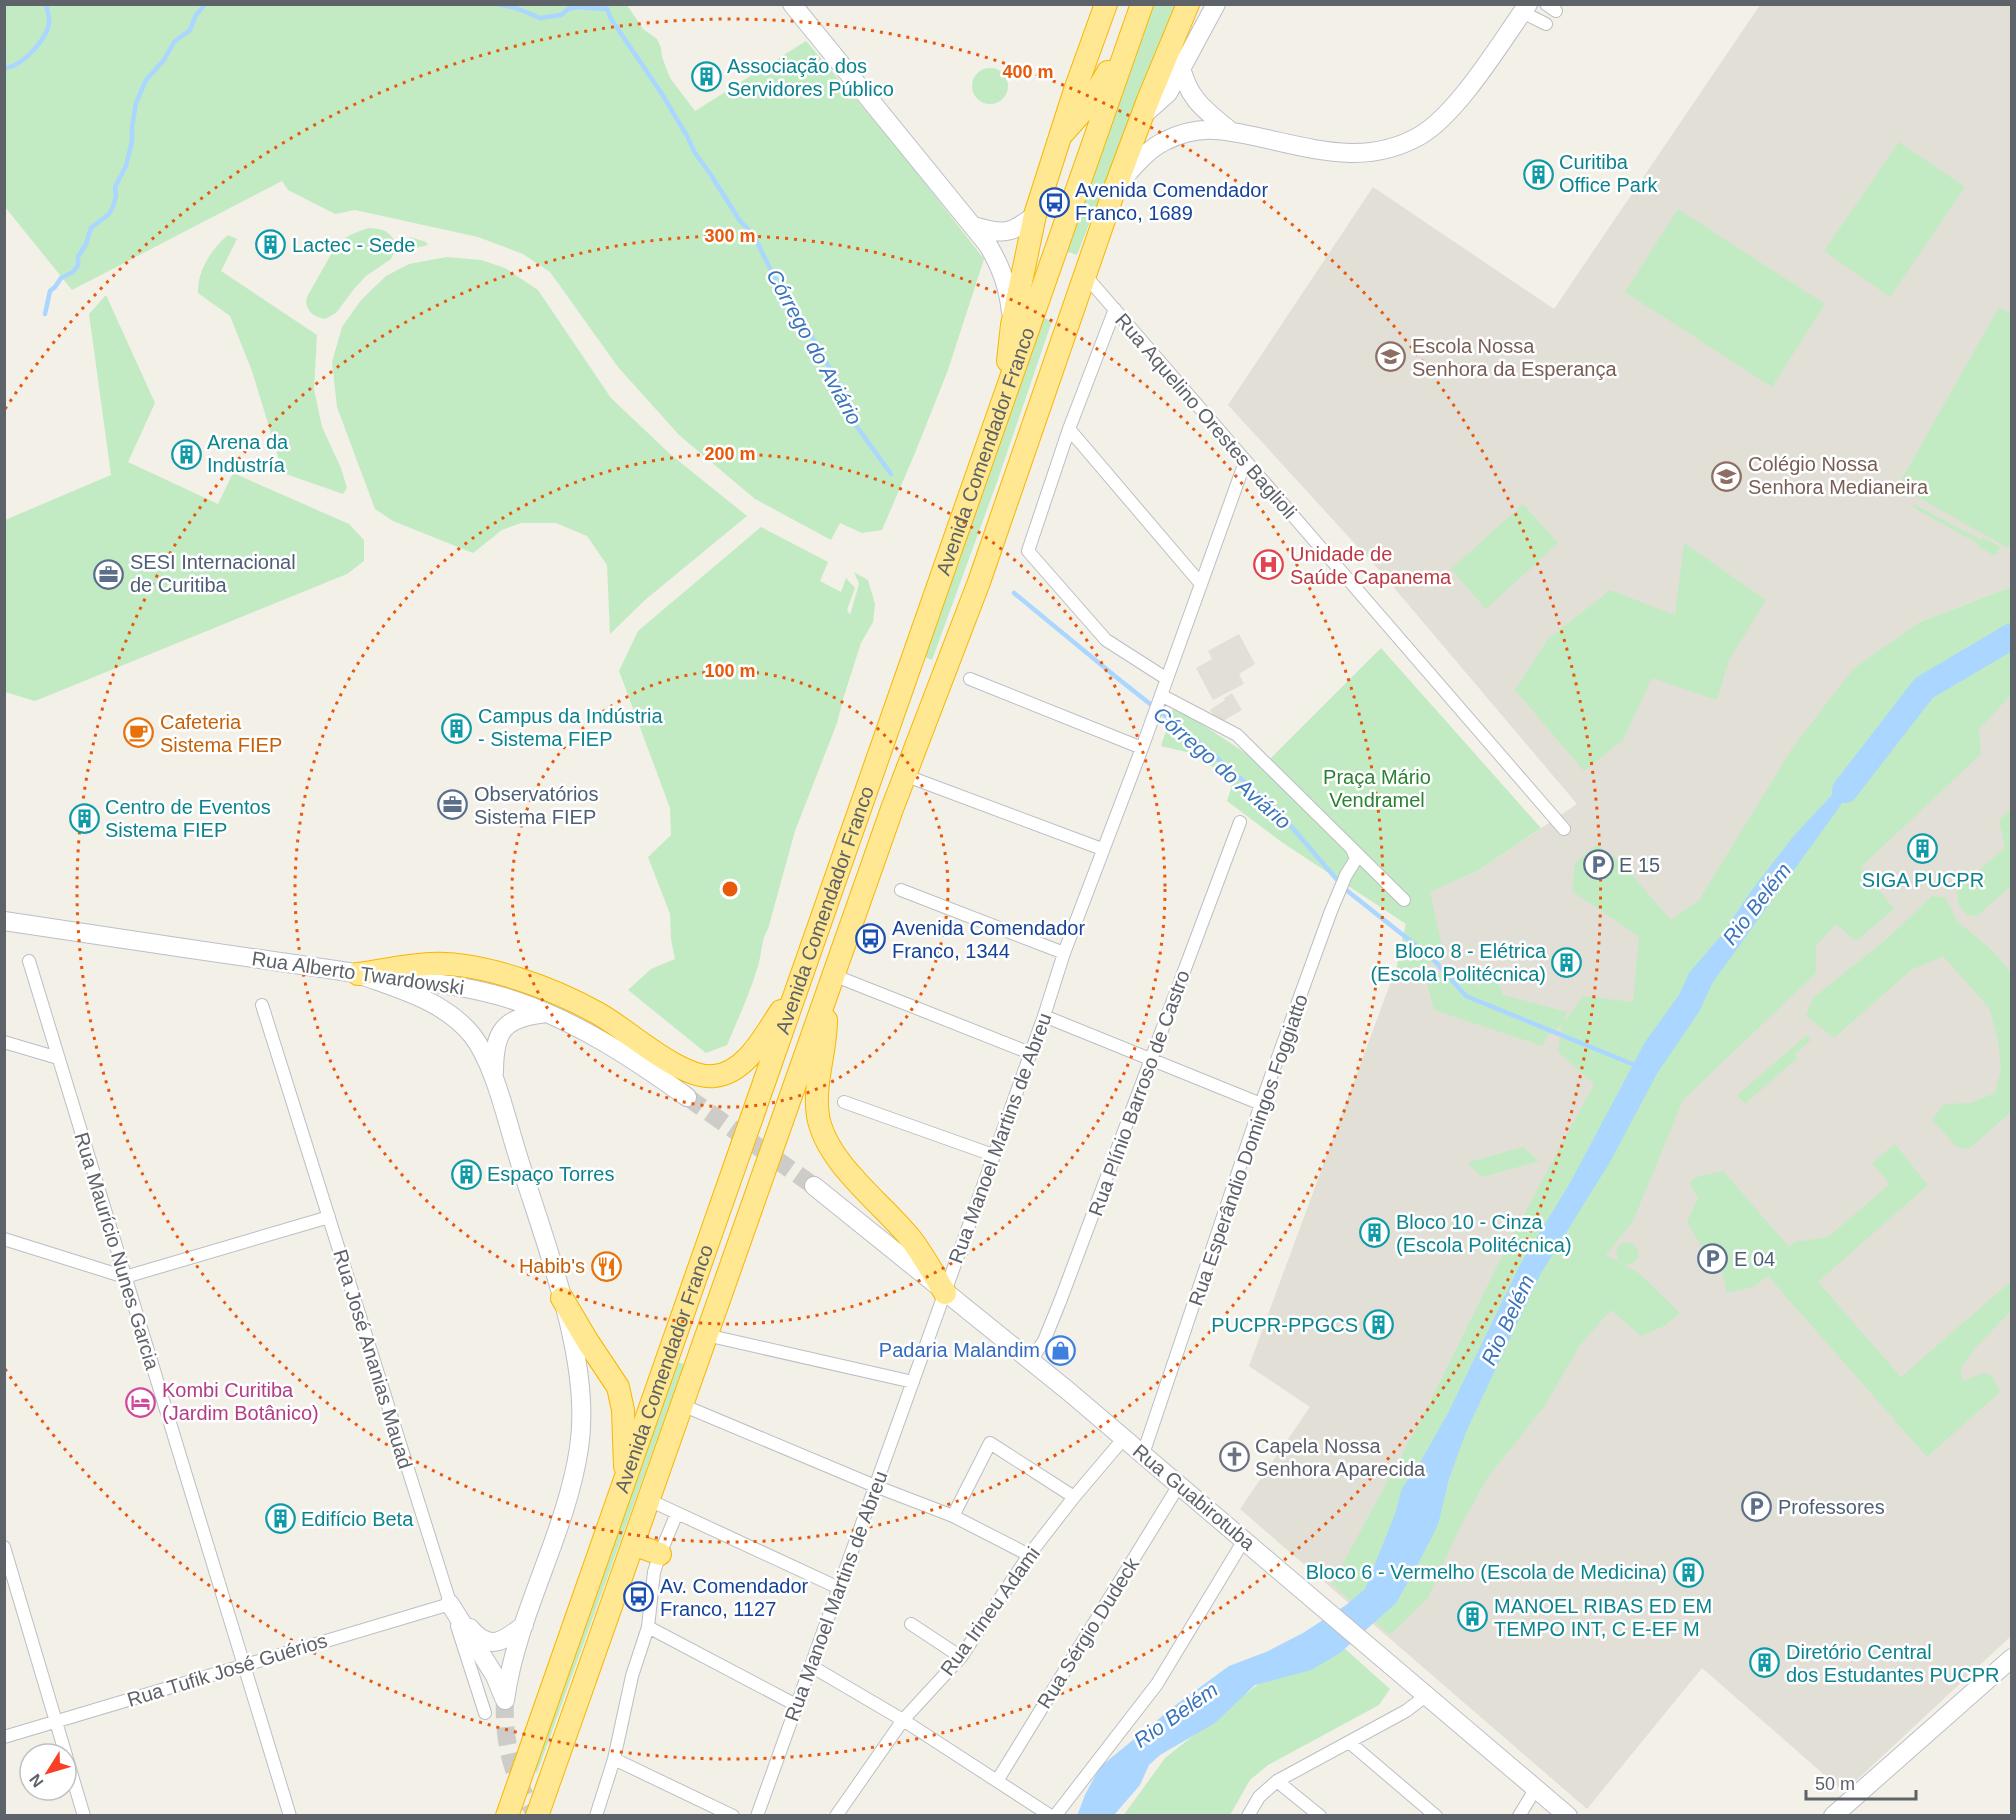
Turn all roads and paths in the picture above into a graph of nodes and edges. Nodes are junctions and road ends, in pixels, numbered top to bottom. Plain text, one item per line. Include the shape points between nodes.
1 (792, 4) edge
2 (1106, 4) edge
3 (1188, 4) edge
4 (1216, 4) edge
5 (1525, 8) edge
6 (1140, 11) edge
7 (1545, 24) dead end
8 (1176, 33) junction
9 (1182, 70) junction
10 (1141, 117) junction
11 (1228, 129) junction
12 (1063, 133) junction
13 (1115, 188) junction
14 (1035, 215) junction
15 (974, 226) junction
16 (1084, 274) junction
17 (1114, 309) junction
18 (1012, 326) junction
19 (1002, 404) junction
20 (1069, 429) junction
21 (1245, 462) junction
22 (1201, 584) junction
23 (970, 679) dead end
24 (1167, 679) junction
25 (1160, 698) junction
26 (1144, 742) junction
27 (904, 775) junction
28 (1240, 822) dead end
29 (1564, 829) dead end
30 (1102, 849) junction
31 (1352, 849) junction
32 (901, 890) dead end
33 (1404, 900) dead end
34 (4, 921) edge
35 (1065, 953) junction
36 (28, 961) dead end
37 (358, 974) junction
38 (830, 986) junction
39 (797, 988) junction
40 (262, 1005) dead end
41 (548, 1013) junction
42 (1044, 1016) junction
43 (4, 1042) edge
44 (1030, 1053) junction
45 (58, 1058) junction
46 (1151, 1058) junction
47 (494, 1082) junction
48 (687, 1096) tunnel mouth
49 (844, 1102) dead end
50 (1261, 1104) junction
51 (993, 1155) junction
52 (814, 1186) tunnel mouth
53 (328, 1217) junction
54 (4, 1239) edge
55 (126, 1277) junction
56 (945, 1293) junction
57 (562, 1298) junction
58 (706, 1335) junction
59 (1031, 1360) junction
60 (913, 1382) junction
61 (682, 1405) junction
62 (1124, 1438) junction
63 (1143, 1454) junction
64 (625, 1479) junction
65 (1179, 1485) junction
66 (875, 1486) junction
67 (1074, 1497) junction
68 (648, 1500) junction
69 (677, 1513) junction
70 (953, 1516) junction
71 (1244, 1540) junction
72 (633, 1544) junction
73 (4, 1547) edge
74 (660, 1554) junction
75 (1029, 1556) junction
76 (839, 1588) junction
77 (450, 1604) junction
78 (910, 1624) dead end
79 (524, 1625) junction
80 (648, 1627) junction
81 (961, 1658) junction
82 (2012, 1659) edge
83 (244, 1665) junction
84 (811, 1666) junction
85 (1427, 1695) junction
86 (796, 1705) junction
87 (485, 1713) dead end
88 (903, 1720) junction
89 (56, 1721) junction
90 (4, 1737) edge
91 (1349, 1742) junction
92 (614, 1759) junction
93 (997, 1781) junction
94 (1277, 1781) junction
95 (1536, 1788) junction
96 (84, 1815) edge
97 (290, 1815) edge
98 (507, 1815) edge
99 (537, 1815) edge
100 (596, 1815) edge
101 (733, 1815) edge
102 (757, 1815) edge
103 (836, 1815) edge
104 (1053, 1815) edge
105 (1248, 1815) edge
106 (1320, 1815) edge
107 (1436, 1815) edge
108 (1519, 1815) edge
109 (1568, 1815) edge
110 (1833, 1815) edge

1 - 15 main road
2 - 12 highway
3 - 8 highway, Avenida Comendador Franco
4 - 9 main road, Avenida Comendador Franco
5 - 7 street
5 - 11 main road via 1458,101 1431,128 1387,151 1335,153
6 - 12 highway via 1089,104
6 - 19 highway, Avenida Comendador Franco
8 - 9 main road
8 - 10 highway, Avenida Comendador Franco
9 - 10 main road, Avenida Comendador Franco via 1168,93
9 - 11 main road via 1189,92
10 - 13 highway, Avenida Comendador Franco
11 - 13 main road via 1201,130 1164,141
12 - 14 highway
13 - 16 highway, Avenida Comendador Franco
14 - 15 main road via 1006,233
14 - 18 highway
15 - 18 main road via 1003,272
16 - 17 street, Rua Aquelino Orestes Baglioli
16 - 27 highway, Avenida Comendador Franco via 976,592
17 - 20 street
17 - 21 street, Rua Aquelino Orestes Baglioli
18 - 19 highway
19 - 39 highway, Avenida Comendador Franco
20 - 22 street
20 - 24 street via 1028,552 1106,640
21 - 22 street, Rua Manoel Martins de Abreu
21 - 29 street, Rua Aquelino Orestes Baglioli
22 - 24 street, Rua Manoel Martins de Abreu
23 - 26 street
24 - 25 street, Rua Manoel Martins de Abreu
25 - 26 street, Rua Manoel Martins de Abreu
25 - 31 street via 1237,735
26 - 30 street, Rua Manoel Martins de Abreu
27 - 30 street
27 - 38 highway, Avenida Comendador Franco
28 - 46 street, Rua Plínio Barroso de Castro
30 - 35 street, Rua Manoel Martins de Abreu
31 - 33 street
31 - 50 street, Rua Esperândio Domingos Foggiatto via 1356,859 1338,892
32 - 35 street
34 - 37 main road, Rua Alberto Twardowski
35 - 42 street, Rua Manoel Martins de Abreu
36 - 45 street, Rua Maurício Nunes Garcia
37 - 39 highway via 431,964 459,965 517,979 600,1014 685,1070 714,1076 740,1065
37 - 41 main road, Rua Alberto Twardowski via 465,987
37 - 47 main road via 445,1010 473,1037
38 - 44 street
38 - 56 highway via 818,1081 822,1131 841,1161 910,1238
38 - 58 highway, Avenida Comendador Franco
39 - 64 highway, Avenida Comendador Franco
40 - 53 street, Rua José Ananias Mauad
41 - 47 main road via 514,1020 501,1031 496,1043
41 - 48 main road, Rua Alberto Twardowski via 602,1041
42 - 44 street, Rua Manoel Martins de Abreu
42 - 46 street
43 - 45 street
44 - 51 street, Rua Manoel Martins de Abreu
45 - 55 street, Rua Maurício Nunes Garcia
46 - 50 street
46 - 59 street, Rua Plínio Barroso de Castro via 1061,1299 1044,1341
47 - 57 main road
49 - 51 street
50 - 63 street, Rua Esperândio Domingos Foggiatto
51 - 56 street, Rua Manoel Martins de Abreu
52 - 56 main road, Rua Guabirotuba
53 - 55 street
53 - 77 street, Rua José Ananias Mauad
54 - 55 street
55 - 83 street, Rua Maurício Nunes Garcia
56 - 59 main road, Rua Guabirotuba
56 - 60 street, Rua Manoel Martins de Abreu
57 - 64 highway via 618,1387 623,1410
57 - 79 main road via 579,1382 579,1448 568,1496
58 - 60 street
58 - 61 highway, Avenida Comendador Franco
59 - 62 main road, Rua Guabirotuba
60 - 66 street, Rua Manoel Martins de Abreu
61 - 66 street
61 - 68 highway, Avenida Comendador Franco
62 - 63 main road, Rua Guabirotuba
62 - 67 street, Rua Irineu Adami
63 - 65 main road, Rua Guabirotuba
64 - 98 highway, Avenida Comendador Franco
65 - 71 main road, Rua Guabirotuba
65 - 93 street, Rua Sérgio Dudeck
66 - 70 street
66 - 76 street, Rua Manoel Martins de Abreu
67 - 70 street via 990,1443
67 - 75 street, Rua Irineu Adami
68 - 69 street
68 - 72 highway, Avenida Comendador Franco
69 - 74 street
69 - 76 street
70 - 75 street
71 - 85 main road, Rua Guabirotuba
71 - 104 street via 1157,1684
72 - 74 highway
72 - 99 highway, Avenida Comendador Franco
73 - 89 street
74 - 80 street via 654,1572
75 - 81 street, Rua Irineu Adami
76 - 84 street, Rua Manoel Martins de Abreu
77 - 79 main road via 474,1633 490,1643 502,1641
77 - 79 main road via 495,1676 505,1700
77 - 83 street, Rua Tufik José Guérios
77 - 87 street, Rua José Ananias Mauad
78 - 81 street
80 - 86 street
80 - 92 street via 632,1676
81 - 88 street, Rua Irineu Adami
82 - 110 main road
83 - 89 street, Rua Tufik José Guérios
83 - 97 street, Rua Maurício Nunes Garcia
84 - 86 street, Rua Manoel Martins de Abreu
84 - 88 street
85 - 91 street
85 - 95 main road, Rua Guabirotuba
86 - 102 street, Rua Manoel Martins de Abreu
88 - 93 street
88 - 103 street, Rua Irineu Adami
89 - 90 street, Rua Tufik José Guérios
89 - 96 street
91 - 94 street
91 - 107 street
92 - 100 street
92 - 101 street
93 - 104 street
94 - 105 street via 1259,1797
94 - 106 street
95 - 108 street
95 - 109 main road, Rua Guabirotuba

